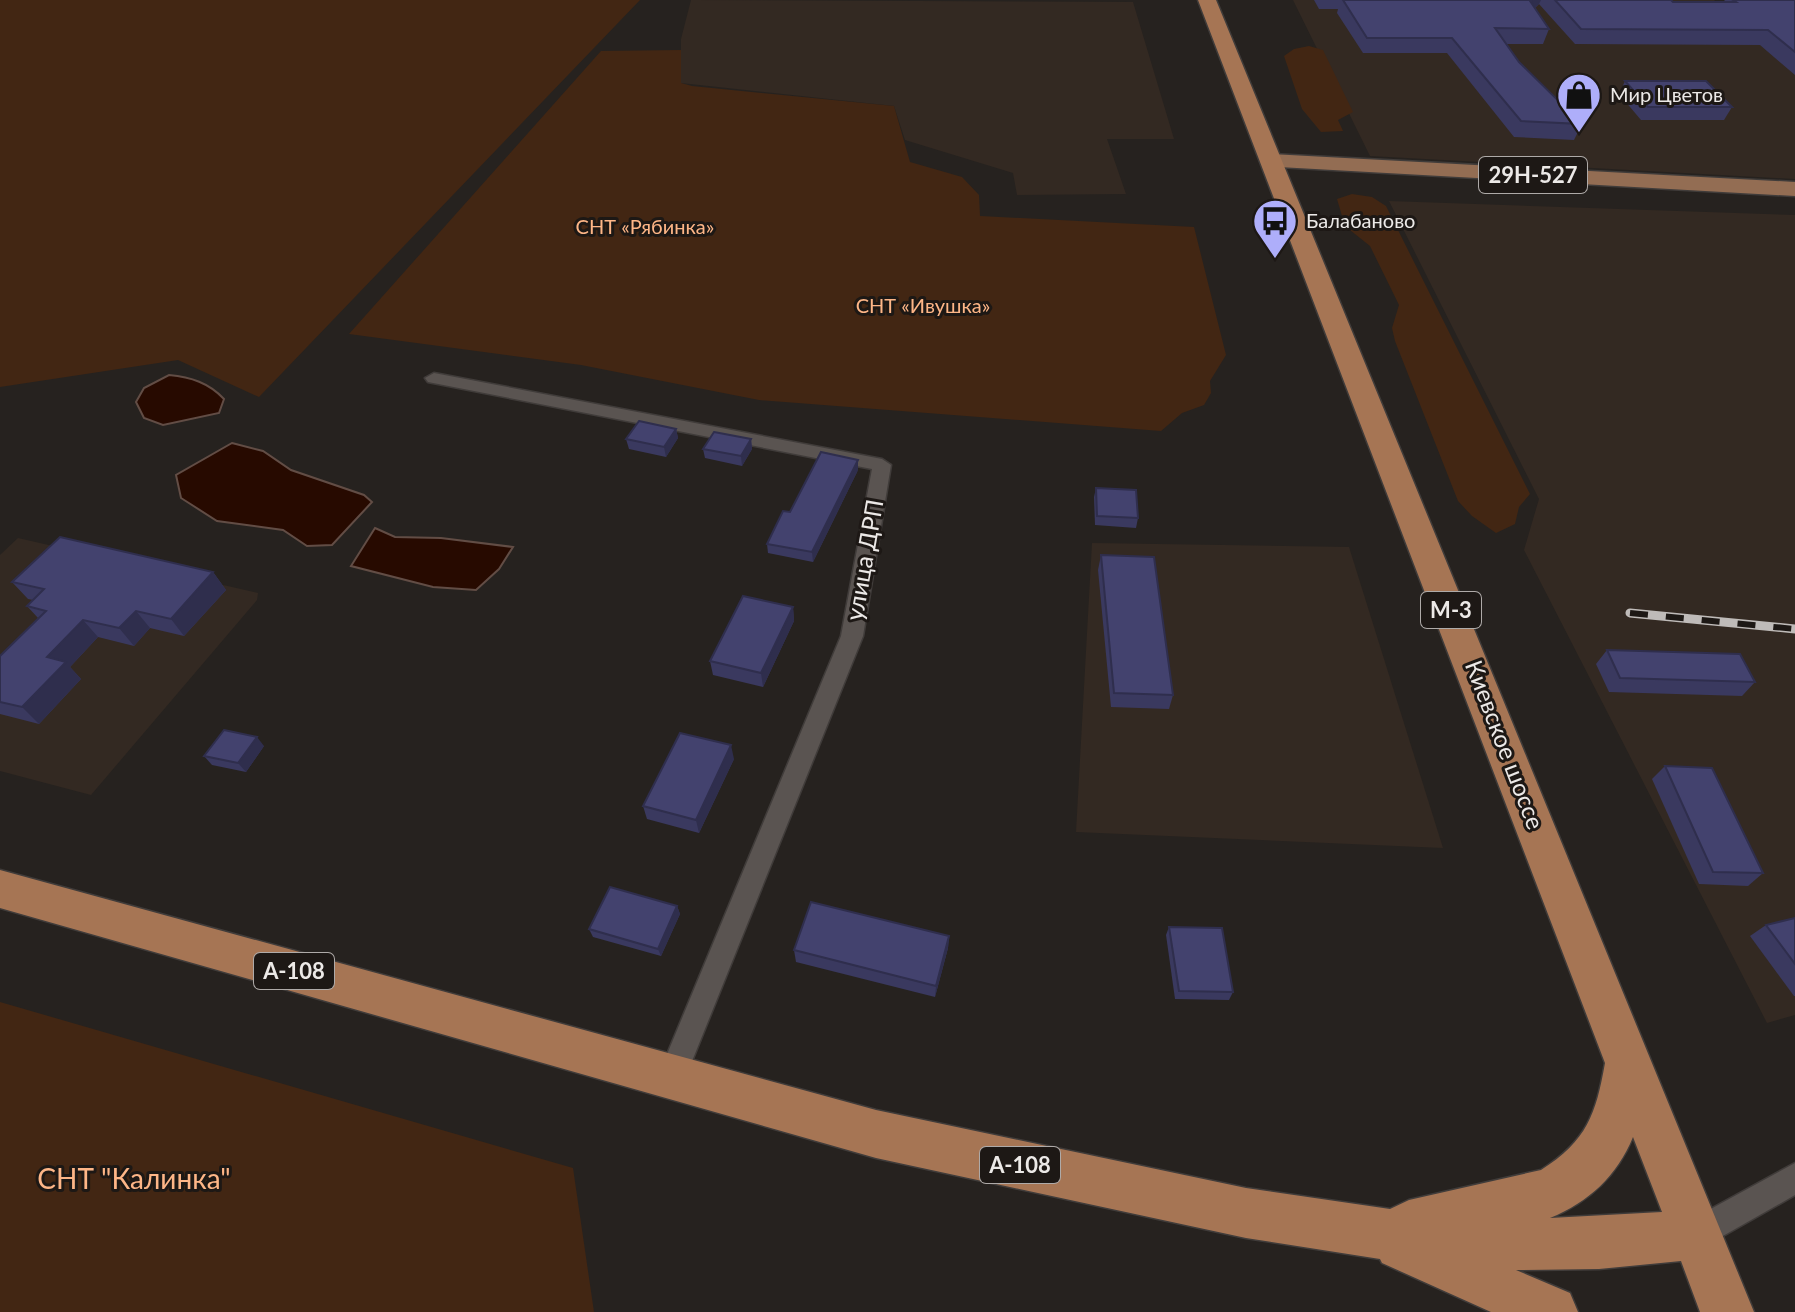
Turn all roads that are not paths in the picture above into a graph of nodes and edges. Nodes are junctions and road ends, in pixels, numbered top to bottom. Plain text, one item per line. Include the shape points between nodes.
1 (1207, 0) edge
2 (1271, 161) junction
3 (1795, 189) edge
4 (434, 378) dead end
5 (0, 889) edge
6 (1628, 1061) junction
7 (672, 1076) junction
8 (1795, 1178) edge
9 (1373, 1233) junction
10 (1696, 1234) junction
11 (1551, 1312) edge
12 (1727, 1312) edge

1 - 2 highway, Киевское шоссе / М-3
2 - 3 main road, 29Н-527
2 - 6 highway, Киевское шоссе / М-3
4 - 7 street, улица ДРП via 882,465 852,636
5 - 7 highway, А-108
6 - 9 highway via 1616,1125 1606,1144 1569,1182 1550,1193
6 - 10 highway, Киевское шоссе / М-3
7 - 9 highway, А-108 via 876,1134 1246,1213
8 - 10 street
9 - 10 highway, А-108 via 1505,1244
9 - 11 highway
10 - 12 highway, Киевское шоссе / М-3

